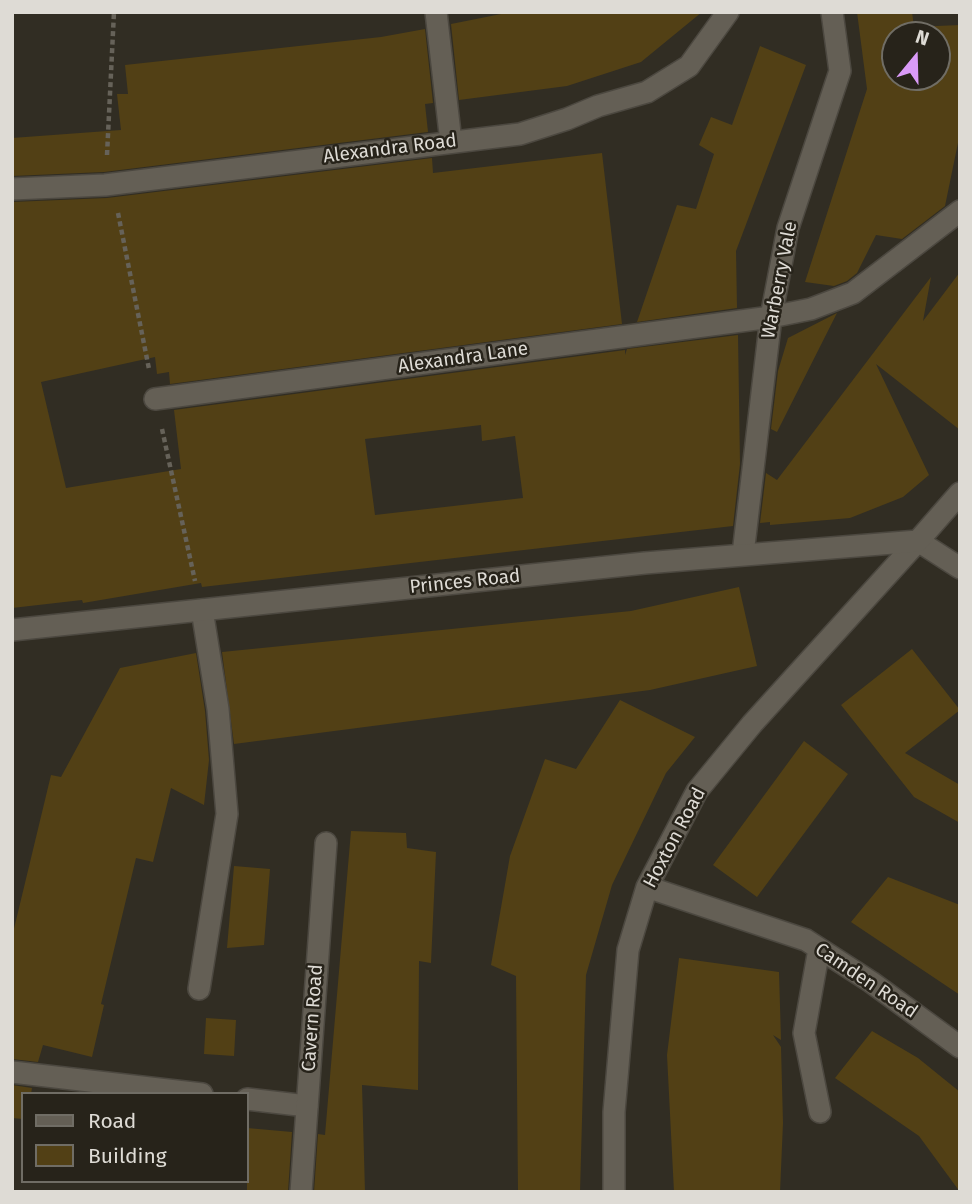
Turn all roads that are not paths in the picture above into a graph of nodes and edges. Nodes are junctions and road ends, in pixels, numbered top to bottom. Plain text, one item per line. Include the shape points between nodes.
1 (436, 12) edge
2 (728, 12) edge
3 (832, 12) edge
4 (451, 142) junction
5 (12, 190) edge
6 (960, 211) edge
7 (771, 317) junction
8 (155, 399) dead end
9 (960, 493) edge
10 (918, 541) junction
11 (743, 554) junction
12 (960, 568) edge
13 (202, 610) junction
14 (12, 629) edge
15 (326, 843) dead end
16 (647, 887) junction
17 (819, 949) junction
18 (199, 989) dead end
19 (960, 1047) edge
20 (12, 1072) edge
21 (185, 1092) edge
22 (248, 1099) edge
23 (307, 1105) junction
24 (820, 1112) dead end
25 (300, 1192) edge
26 (614, 1192) edge

1 - 4 street
2 - 4 street, Alexandra Road via 689,66 648,92 520,134
3 - 7 street, Warberry Vale via 840,71 788,228
4 - 5 street, Alexandra Road via 105,185
6 - 7 street, Alexandra Lane via 853,293 811,309
7 - 8 street, Alexandra Lane
7 - 11 street, Warberry Vale
9 - 10 street, Hoxton Road
10 - 11 street, Princes Road
10 - 12 street
10 - 16 street, Hoxton Road via 697,791
11 - 13 street, Princes Road
13 - 14 street, Princes Road
13 - 18 street via 218,709 227,814
15 - 23 street, Cavern Road
16 - 17 street, Camden Road via 806,940
16 - 26 street, Hoxton Road via 628,950 624,986 614,1112
17 - 19 street, Camden Road
17 - 24 street via 804,1033
20 - 21 street
22 - 23 street
23 - 25 street, Cavern Road

